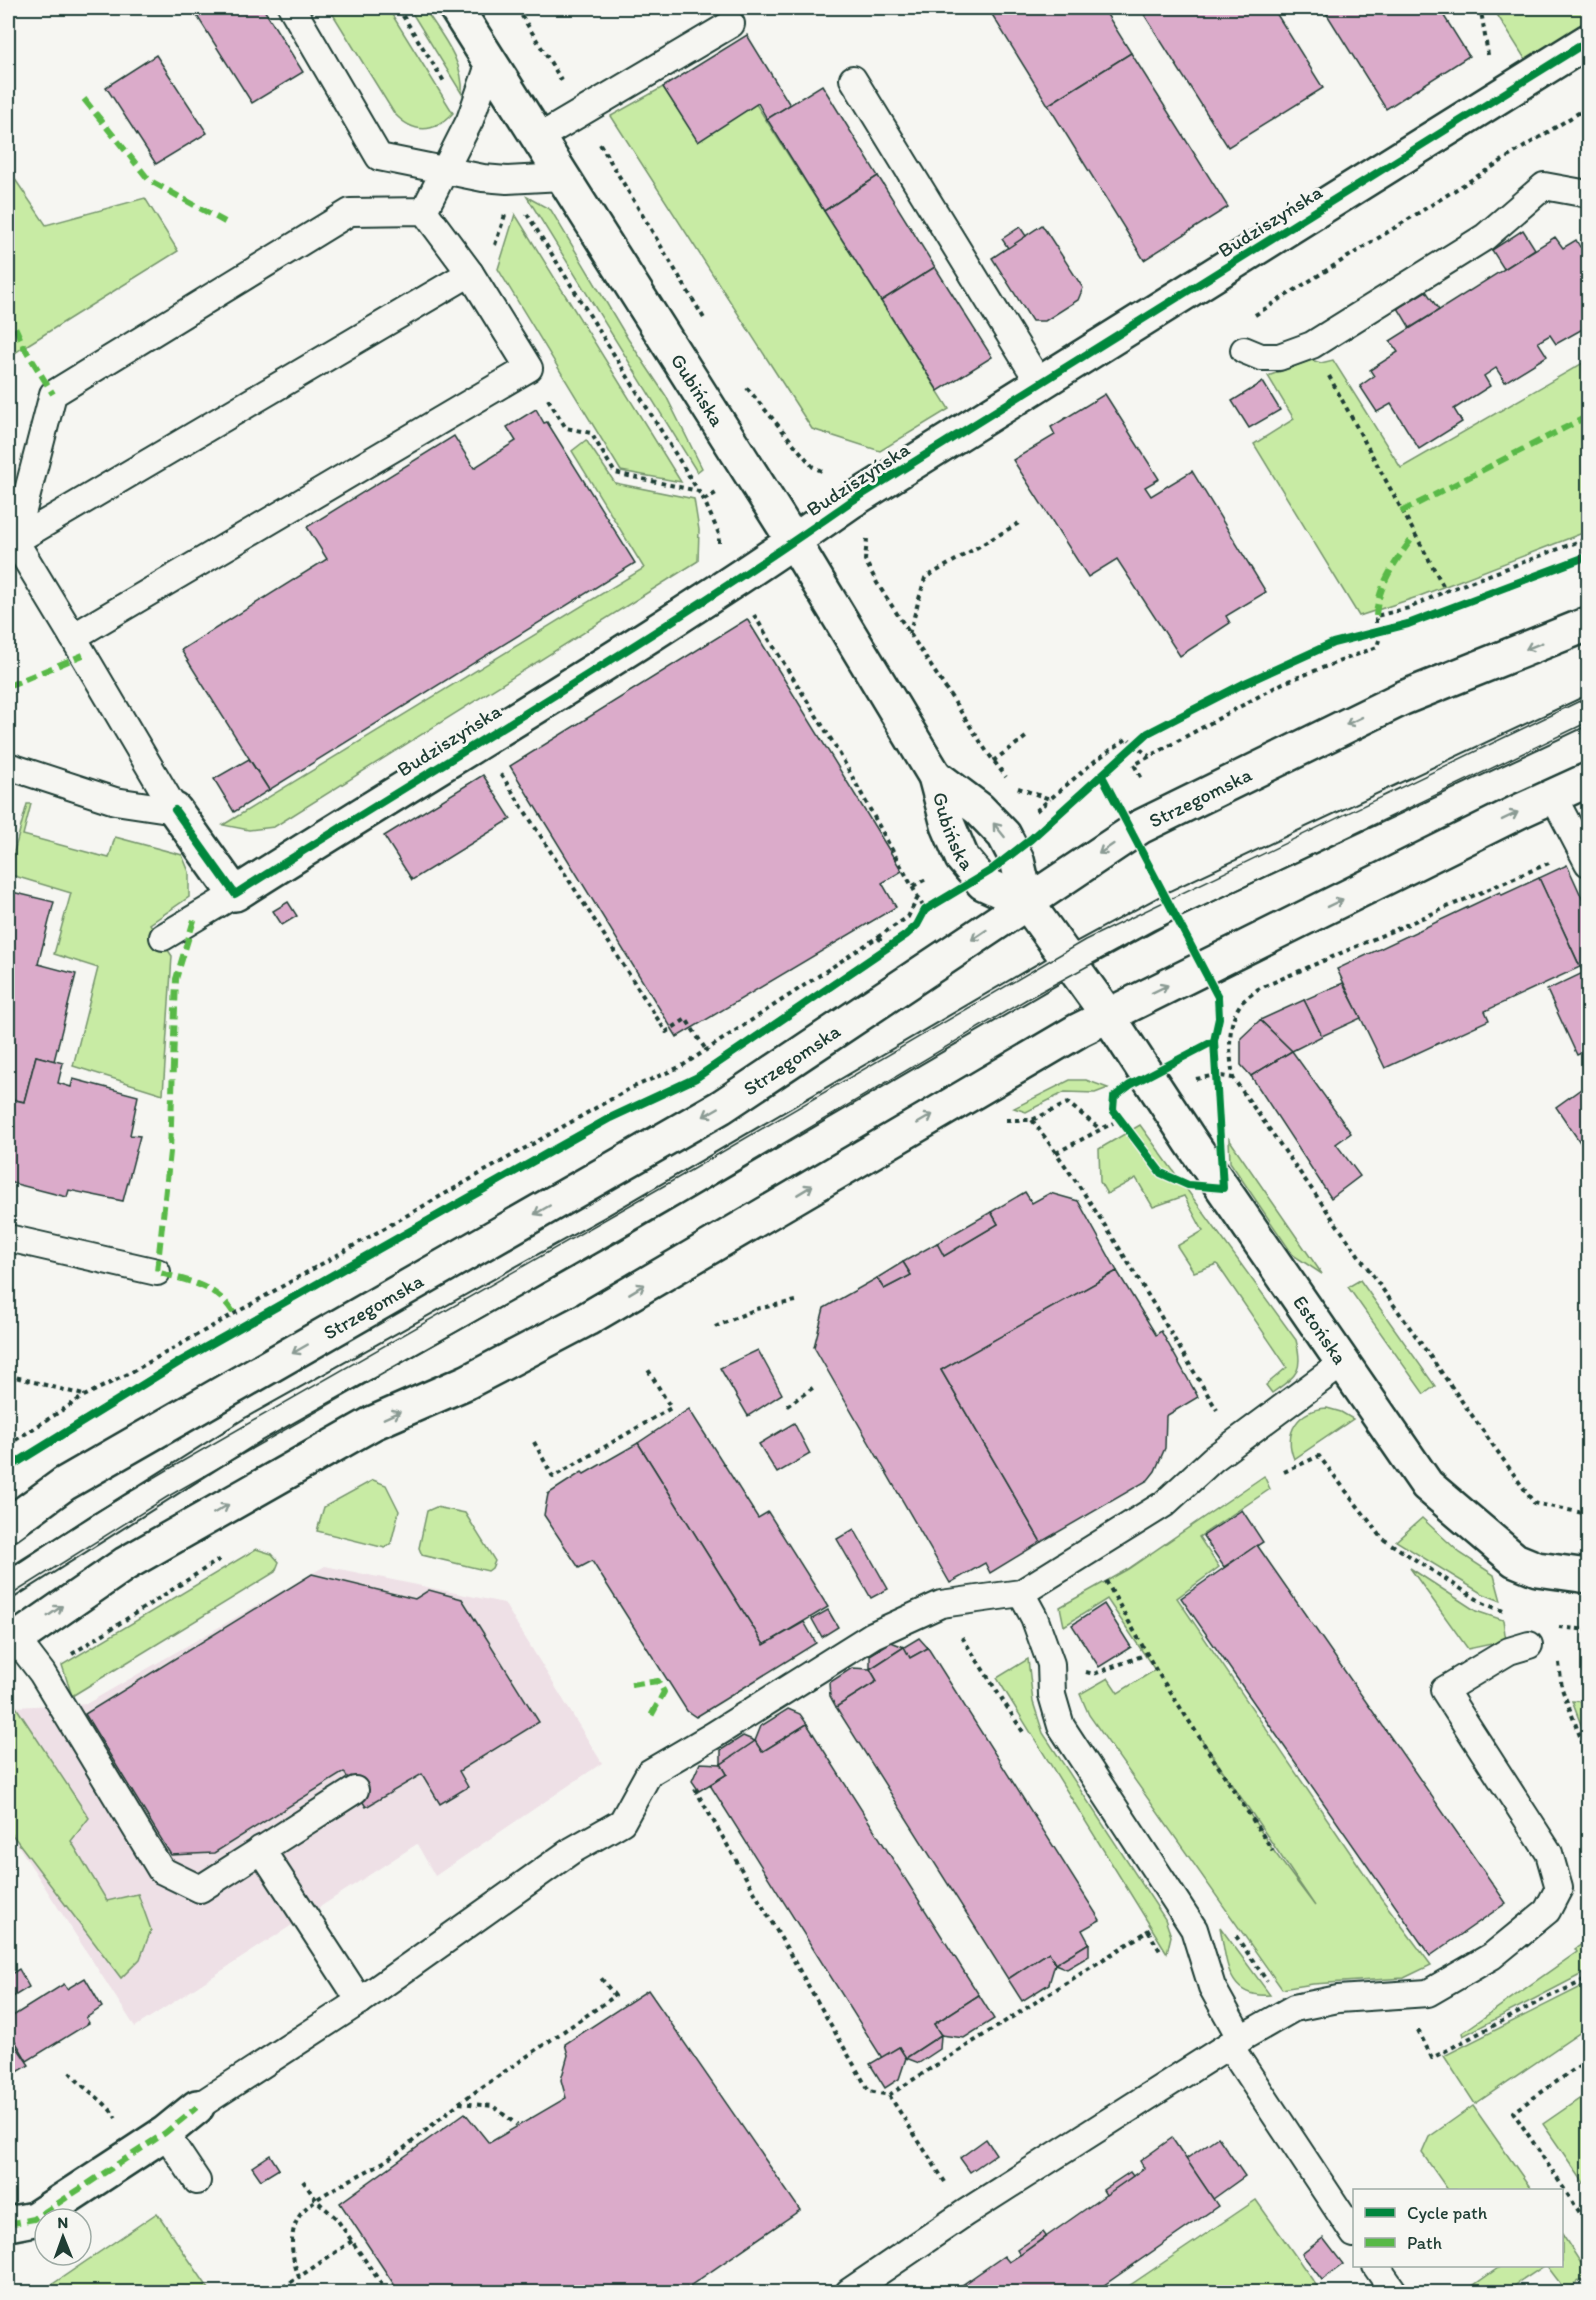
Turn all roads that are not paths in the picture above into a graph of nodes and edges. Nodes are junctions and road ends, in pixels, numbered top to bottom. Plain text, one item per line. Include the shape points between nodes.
1 (291, 8) edge
2 (456, 8) edge
3 (731, 24) dead end
4 (1588, 41) edge
5 (490, 62) junction
6 (853, 79) dead end
7 (538, 138) junction
8 (445, 171) junction
9 (562, 177) junction
10 (1588, 194) edge
11 (424, 211) junction
12 (475, 280) junction
13 (1244, 350) dead end
14 (1040, 384) junction
15 (15, 541) junction
16 (794, 542) junction
17 (1588, 624) edge
18 (73, 637) junction
19 (1588, 710) edge
20 (8, 769) edge
21 (935, 776) junction
22 (1588, 780) edge
23 (1552, 796) junction
24 (176, 810) junction
25 (1585, 856) edge
26 (235, 894) junction
27 (1027, 903) junction
28 (163, 937) dead end
29 (1070, 961) junction
30 (1107, 1014) junction
31 (8, 1238) edge
32 (157, 1272) dead end
33 (1344, 1362) junction
34 (8, 1525) edge
35 (1588, 1576) edge
36 (8, 1585) edge
37 (1021, 1593) junction
38 (12, 1642) edge
39 (1529, 1645) dead end
40 (355, 1790) dead end
41 (261, 1849) junction
42 (360, 2001) junction
43 (1235, 2042) junction
44 (197, 2107) joint
45 (165, 2133) junction
46 (197, 2181) dead end
47 (8, 2224) edge
48 (1353, 2232) edge
49 (1377, 2267) edge
50 (849, 2292) edge
51 (1394, 2292) edge

1 - 8 lane via 379,157
2 - 5 street, Gubińska
3 - 7 lane
4 - 14 street, Budziszyńska
5 - 7 street, Gubińska
5 - 8 lane via 470,120
6 - 14 lane
7 - 9 street, Gubińska
8 - 9 lane via 510,186
8 - 11 lane
9 - 16 street, Gubińska
10 - 13 lane via 1544,186 1485,237 1312,345 1279,357 1261,357
11 - 12 lane
11 - 15 lane via 350,212 53,394
12 - 15 lane
12 - 18 lane via 529,368
14 - 16 street, Budziszyńska via 850,502
15 - 18 lane
16 - 21 street, Gubińska
16 - 26 street, Budziszyńska
17 -> 27 street, Strzegomska via 1403,698 1199,797 1122,838
18 - 24 lane
19 - 29 lane via 1206,889
20 - 24 lane via 114,801
27 -> 21 street, Gubińska via 1017,860 1004,835 979,809
21 - 27 street, Gubińska via 962,858 978,878
22 - 23 street
23 - 25 lane
30 -> 23 street
24 - 26 street
26 - 28 lane
27 - 29 street, Estońska
27 -> 34 street, Strzegomska via 720,1107 64,1484
29 - 30 street, Estońska
29 - 36 lane via 632,1217 254,1429
30 - 33 street, Estońska
38 -> 30 street via 136,1558 373,1423 467,1382 587,1319
31 - 32 lane
33 - 35 street, Estońska via 1427,1485 1495,1546 1537,1569
33 - 37 lane via 1213,1459 1164,1504
37 - 42 lane via 941,1604 873,1635 649,1773 622,1822 571,1851
37 - 43 lane via 1051,1664 1052,1695 1061,1726 1194,1929
38 - 41 lane via 42,1673 161,1870 200,1888
39 - 43 lane via 1509,1651 1444,1690 1550,1853 1559,1888 1547,1911 1492,1956 1428,1993 1338,1999 1294,2008
40 - 41 lane
41 - 42 lane
42 - 44 lane
43 - 48 lane
43 - 50 lane via 965,2213
44 - 45 street
45 - 46 lane
45 - 47 street via 34,2219
49 - 51 lane

